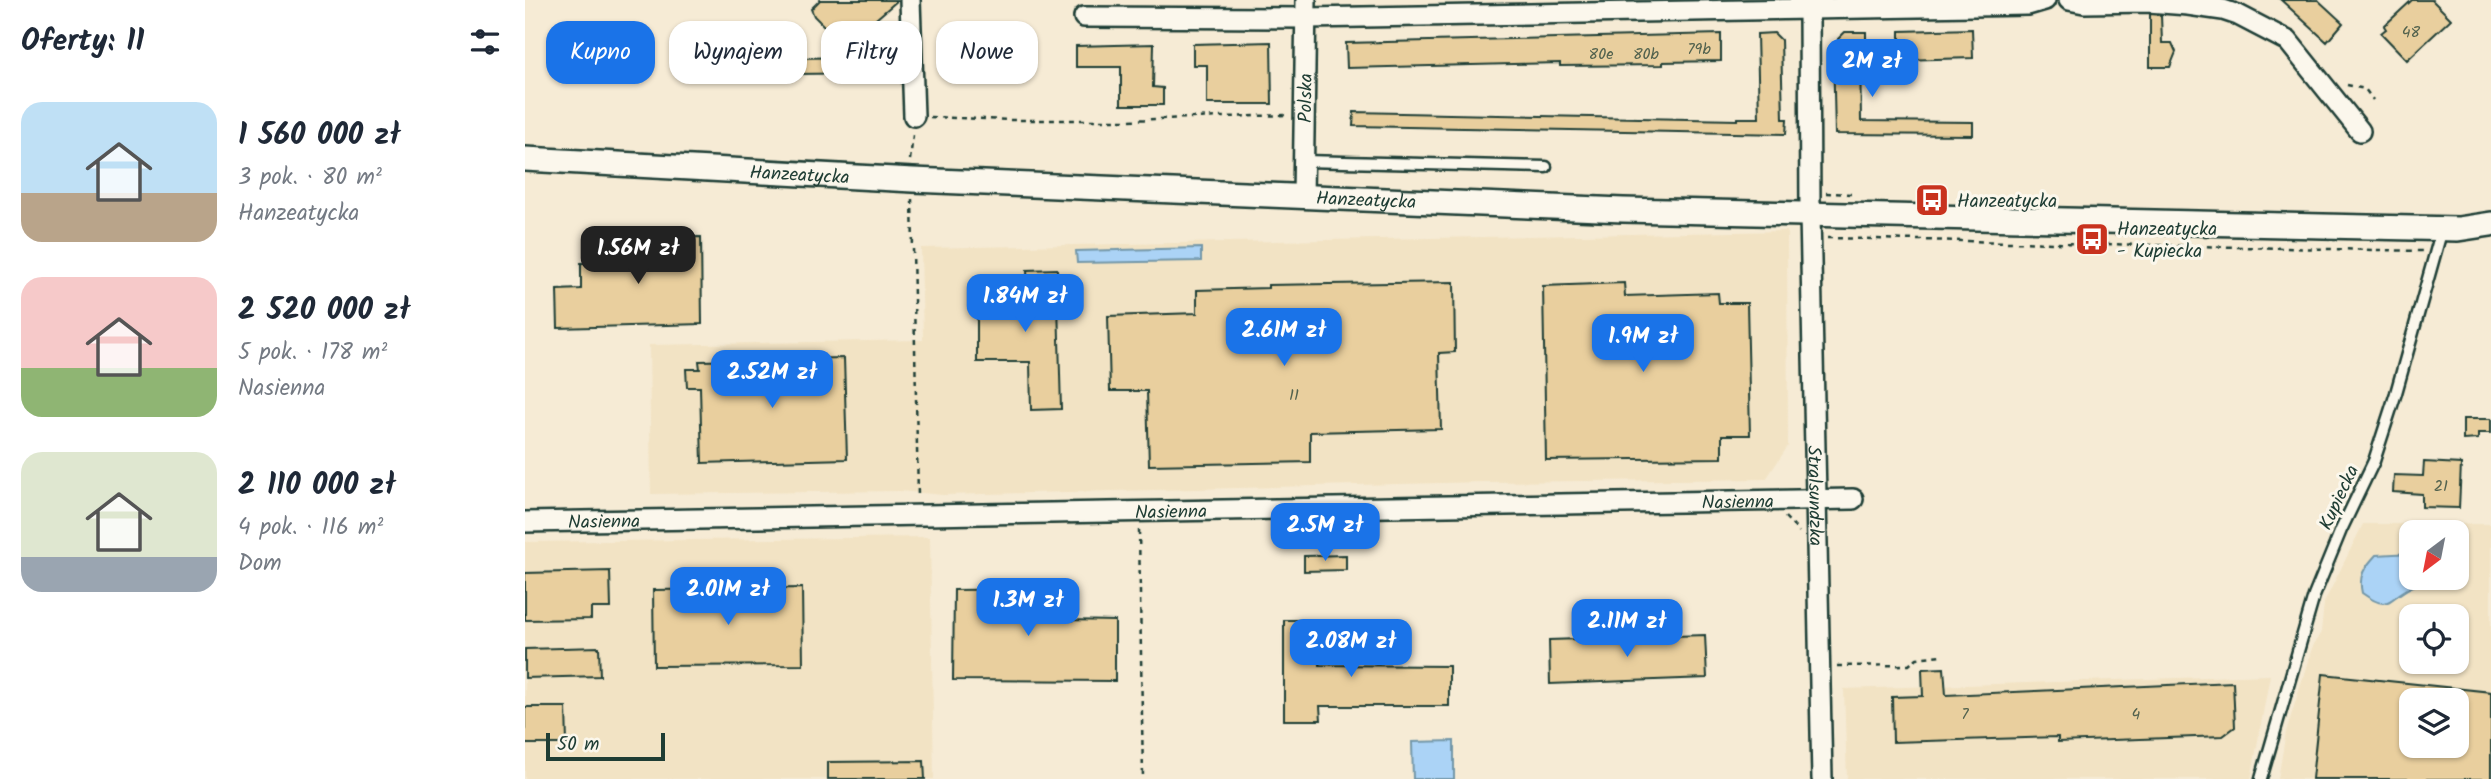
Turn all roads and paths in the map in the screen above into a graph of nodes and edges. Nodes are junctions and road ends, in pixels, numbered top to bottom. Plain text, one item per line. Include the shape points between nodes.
1 (910, 0) edge
2 (2045, 0) edge
3 (2069, 0) edge
4 (1306, 9) edge
5 (1809, 10) junction
6 (1084, 17) dead end
7 (1305, 114) junction
8 (914, 116) junction
9 (2360, 131) dead end
10 (525, 159) edge
11 (1304, 160) junction
12 (910, 163) dead end
13 (1546, 167) dead end
14 (911, 191) dead end
15 (1303, 198) junction
16 (1810, 214) junction
17 (2491, 224) edge
18 (2450, 228) junction
19 (2491, 235) edge
20 (1827, 238) dead end
21 (2428, 251) dead end
22 (1853, 499) dead end
23 (1815, 500) junction
24 (1139, 511) junction
25 (919, 514) junction
26 (525, 522) edge
27 (1941, 655) dead end
28 (1819, 666) junction
29 (1143, 779) edge
30 (1822, 779) edge
31 (2261, 779) edge

1 - 8 street
2 - 5 street via 2028,5
3 - 9 street via 2189,5 2238,15 2288,41
4 - 5 street
4 - 6 street
4 - 7 street, Polska
5 - 16 street, Stralsundzka
7 - 8 path via 1126,120
7 - 11 street, Polska
8 - 12 path
10 - 15 street, Hanzeatycka
11 - 13 lane
11 - 15 street, Polska
14 - 25 path
15 - 16 street, Hanzeatycka
16 - 18 street, Hanzeatycka
16 - 23 street, Stralsundzka
17 - 18 street, Hanzeatycka
18 - 19 street, Hanzeatycka
18 - 31 lane, Kupiecka via 2374,461 2314,596
20 - 21 path
22 - 23 street, Nasienna
23 - 24 street, Nasienna
23 - 28 street, Stralsundzka
24 - 25 street, Nasienna
24 - 29 path
25 - 26 street, Nasienna
27 - 28 path via 1909,665
28 - 30 street, Stralsundzka

